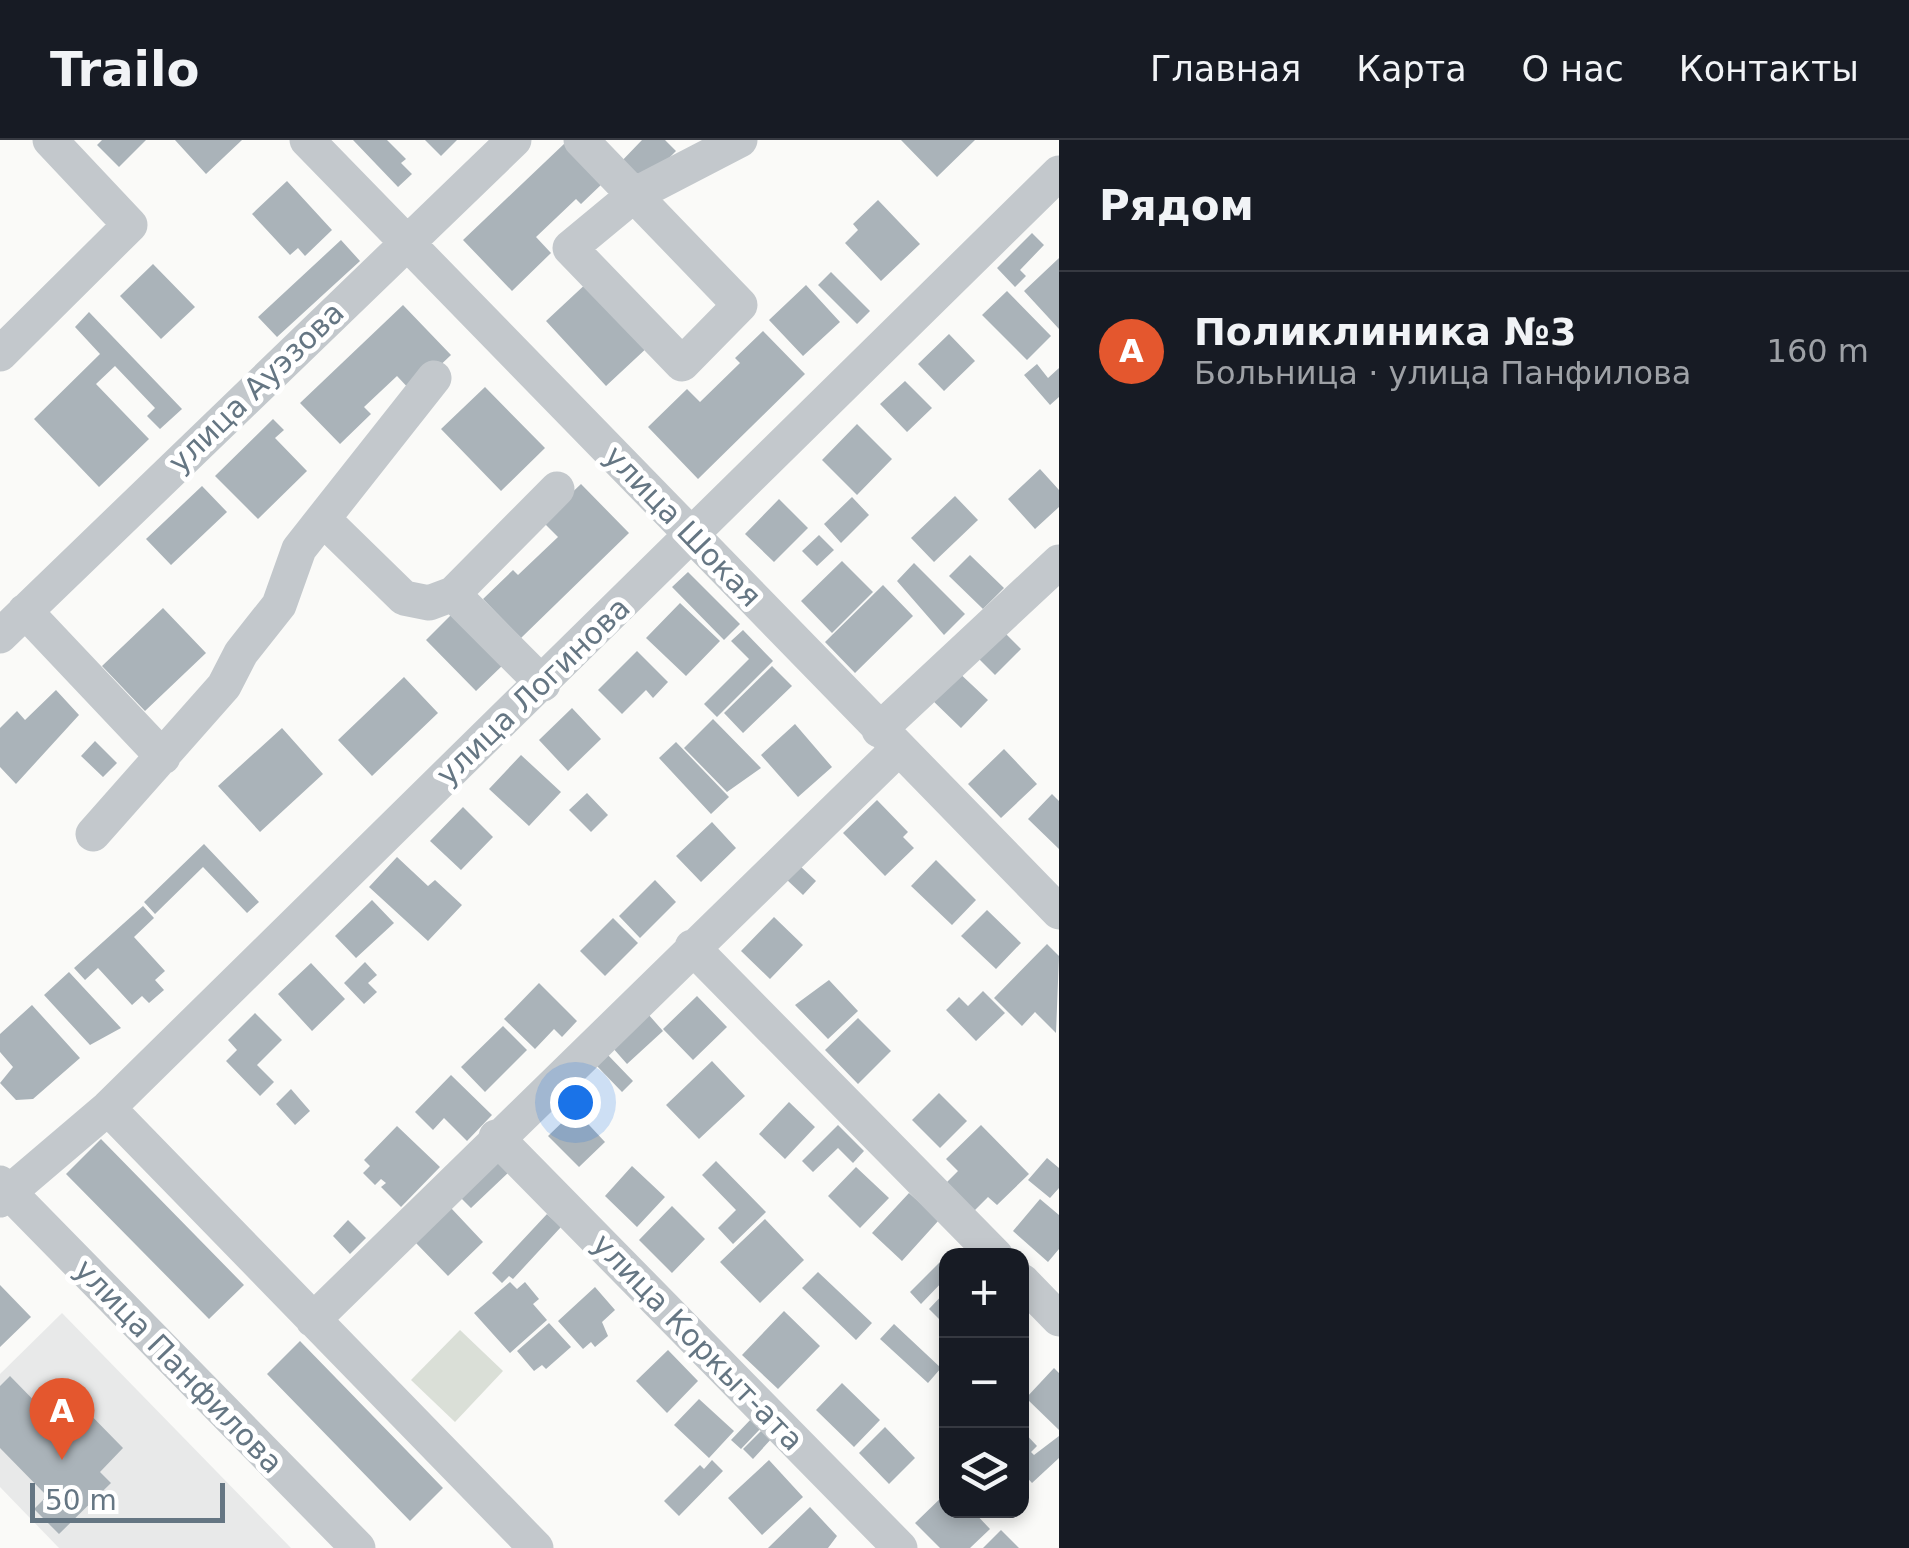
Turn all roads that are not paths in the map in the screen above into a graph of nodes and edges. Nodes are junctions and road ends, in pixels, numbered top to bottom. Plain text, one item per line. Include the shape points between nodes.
1 (50, 140) edge
2 (308, 140) edge
3 (514, 140) edge
4 (581, 140) edge
5 (740, 140) edge
6 (1059, 174) edge
7 (634, 194) junction
8 (406, 240) junction
9 (0, 354) edge
10 (434, 378) dead end
11 (558, 489) dead end
12 (324, 520) junction
13 (693, 536) junction
14 (1059, 562) edge
15 (453, 594) junction
16 (25, 610) junction
17 (0, 636) edge
18 (542, 684) junction
19 (888, 740) junction
20 (163, 757) junction
21 (93, 834) dead end
22 (1059, 912) edge
23 (692, 947) junction
24 (108, 1108) junction
25 (496, 1136) junction
26 (3, 1192) edge
27 (988, 1248) edge
28 (1029, 1288) edge
29 (1059, 1319) edge
30 (313, 1320) junction
31 (358, 1548) edge
32 (536, 1548) edge
33 (900, 1548) edge

1 - 9 street via 130,225
2 - 8 street, улица Шокая
3 - 8 street, улица Ауэзова
4 - 7 street
5 - 7 street
6 - 13 street, улица Логинова
7 - 7 street via 740,305 682,364 570,248
8 - 13 street, улица Шокая
8 - 16 street, улица Ауэзова
10 - 12 street
11 - 15 street
12 - 15 street via 404,598 428,603
12 - 20 street via 299,549 278,605 224,686
13 - 18 street, улица Логинова
13 - 19 street, улица Шокая
14 - 19 street
15 - 18 street
16 - 17 street, улица Ауэзова
16 - 20 street
18 - 24 street, улица Логинова
19 - 22 street, улица Шокая
19 - 23 street
20 - 21 street
23 - 25 street
23 - 27 street
24 - 26 street, улица Логинова
24 - 30 street
25 - 30 street
25 - 33 street, улица Коркыт-ата
26 - 31 street, улица Панфилова
28 - 29 street
30 - 32 street

